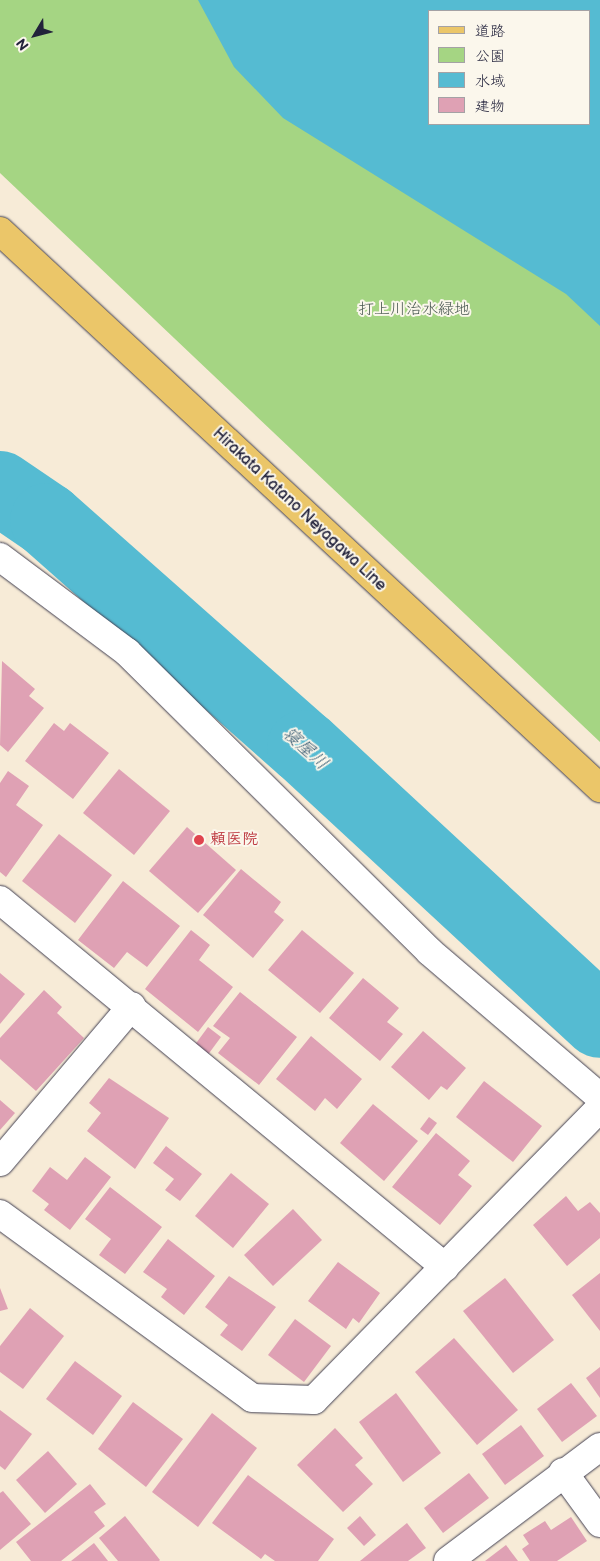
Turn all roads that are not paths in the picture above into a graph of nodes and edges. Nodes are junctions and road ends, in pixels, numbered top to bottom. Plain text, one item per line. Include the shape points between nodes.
1 (0, 231) edge
2 (0, 557) edge
3 (600, 788) edge
4 (0, 900) edge
5 (132, 1006) junction
6 (600, 1097) edge
7 (600, 1108) edge
8 (0, 1162) edge
9 (0, 1214) edge
10 (445, 1267) junction
11 (600, 1447) edge
12 (563, 1472) junction
13 (600, 1523) edge
14 (448, 1561) edge

1 - 3 main road, Hirakata Katano Neyagawa Line
2 - 6 street via 127,652 430,952
4 - 5 street
5 - 8 street
5 - 10 street
7 - 10 street
9 - 10 street via 252,1398 314,1400
11 - 12 street
12 - 13 street
12 - 14 street

